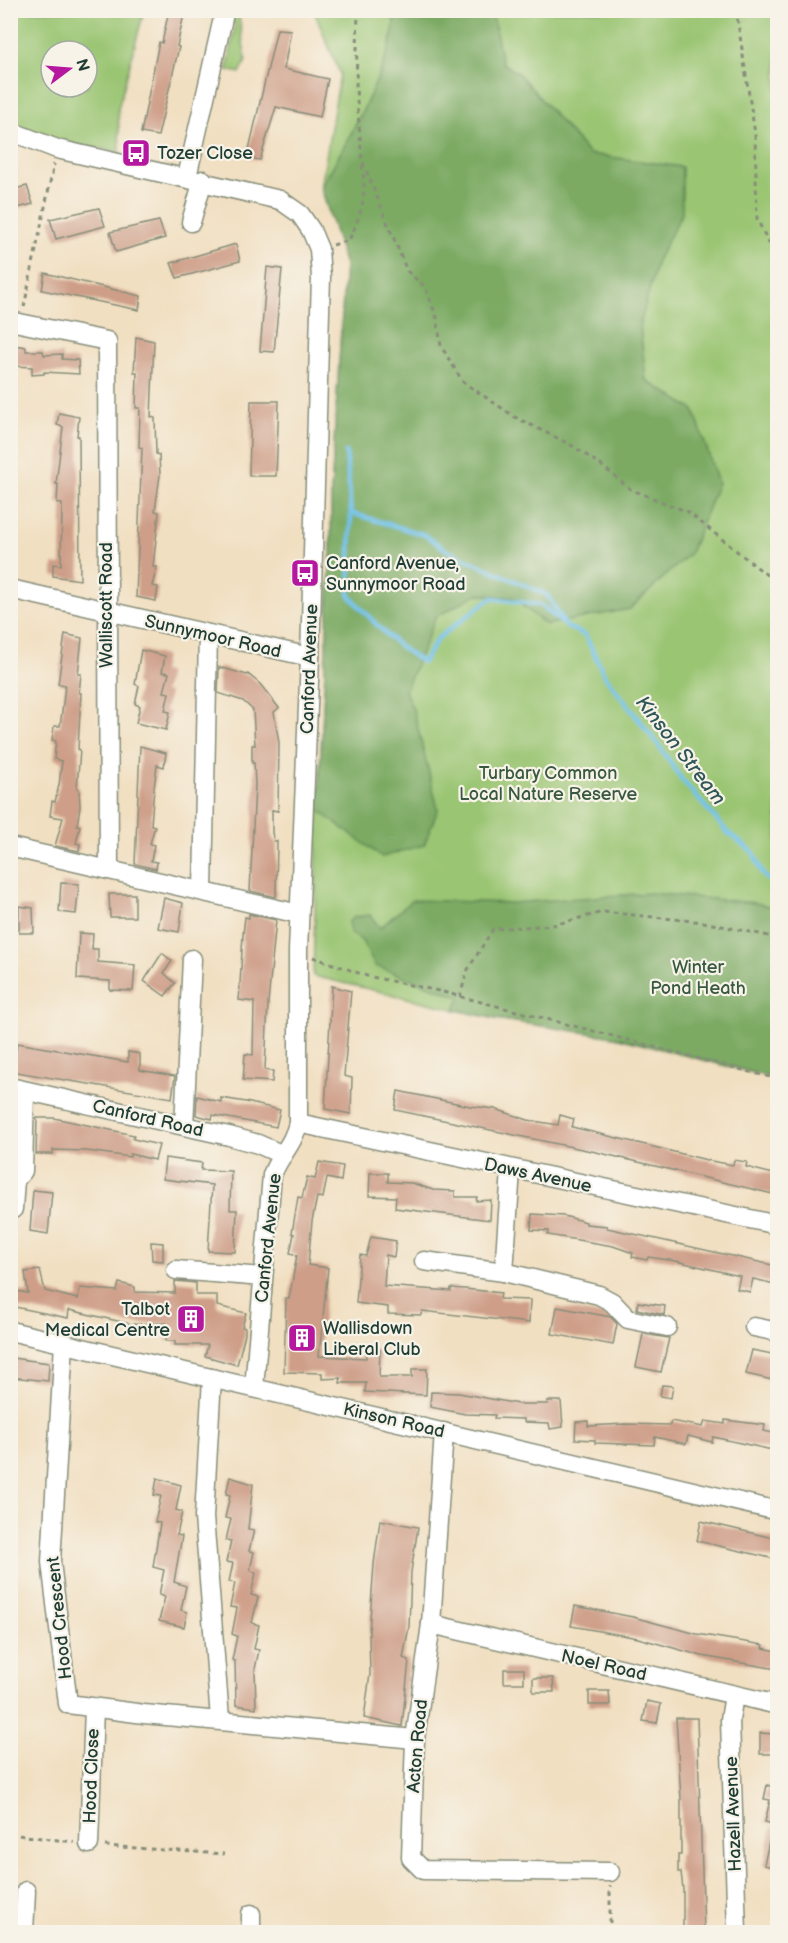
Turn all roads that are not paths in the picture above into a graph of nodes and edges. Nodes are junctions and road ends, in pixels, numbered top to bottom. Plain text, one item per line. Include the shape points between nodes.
1 (223, 18) dead end
2 (10, 131) edge
3 (195, 178) junction
4 (190, 222) dead end
5 (16, 322) edge
6 (10, 589) edge
7 (106, 612) junction
8 (208, 634) junction
9 (310, 657) junction
10 (10, 847) edge
11 (109, 870) junction
12 (203, 891) junction
13 (299, 914) junction
14 (192, 959) dead end
15 (18, 1089) edge
16 (298, 1123) junction
17 (184, 1126) junction
18 (283, 1155) junction
19 (511, 1170) junction
20 (13, 1209) dead end
21 (777, 1226) edge
22 (424, 1261) dead end
23 (176, 1270) dead end
24 (504, 1272) junction
25 (263, 1277) junction
26 (667, 1327) dead end
27 (754, 1327) dead end
28 (10, 1331) edge
29 (777, 1332) edge
30 (64, 1343) junction
31 (212, 1378) junction
32 (254, 1388) junction
33 (444, 1432) junction
34 (777, 1511) edge
35 (431, 1624) junction
36 (734, 1695) junction
37 (777, 1705) edge
38 (94, 1708) junction
39 (220, 1719) junction
40 (415, 1739) junction
41 (89, 1844) road end
42 (610, 1872) road end
43 (26, 1891) dead end
44 (251, 1914) dead end
45 (24, 1932) edge
46 (250, 1932) edge
47 (737, 1932) edge

1 - 3 street
2 - 3 street, Canford Avenue via 57,149
3 - 4 street
3 - 9 street, Canford Avenue via 287,203 306,221 319,249
5 - 7 street, Walliscott Road via 106,341
6 - 7 street, Sunnymoor Road
7 - 8 street, Sunnymoor Road
7 - 11 street, Walliscott Road
8 - 9 street, Sunnymoor Road
8 - 12 street
9 - 13 street, Canford Avenue
10 - 11 street
11 - 12 street
12 - 13 street
13 - 16 street, Canford Avenue
14 - 17 street
15 - 17 street, Canford Road
15 - 20 street via 22,1171 15,1180
16 - 18 street, Canford Avenue via 292,1143
16 - 19 street, Daws Avenue
17 - 18 street, Canford Road via 258,1144
18 - 25 street, Canford Avenue via 272,1175
19 - 21 street, Daws Avenue
19 - 24 street
22 - 24 street
23 - 25 street
24 - 26 street via 599,1295 628,1319
25 - 32 street, Canford Avenue
27 - 29 street
28 - 30 street, Kinson Road
30 - 31 street, Kinson Road
30 - 38 street, Hood Crescent via 51,1562 68,1704
31 - 32 street, Kinson Road
31 - 39 street via 204,1517
32 - 33 street, Kinson Road
33 - 34 street, Kinson Road
33 - 35 street, Acton Road
35 - 36 street, Noel Road
35 - 40 street, Acton Road
36 - 37 street, Noel Road
36 - 47 street, Hazell Avenue via 730,1720
38 - 39 street, Hood Crescent
38 - 41 street, Hood Close
39 - 40 street, Hood Crescent
40 - 42 street, Acton Road via 411,1858 418,1867
43 - 45 street
44 - 46 street

